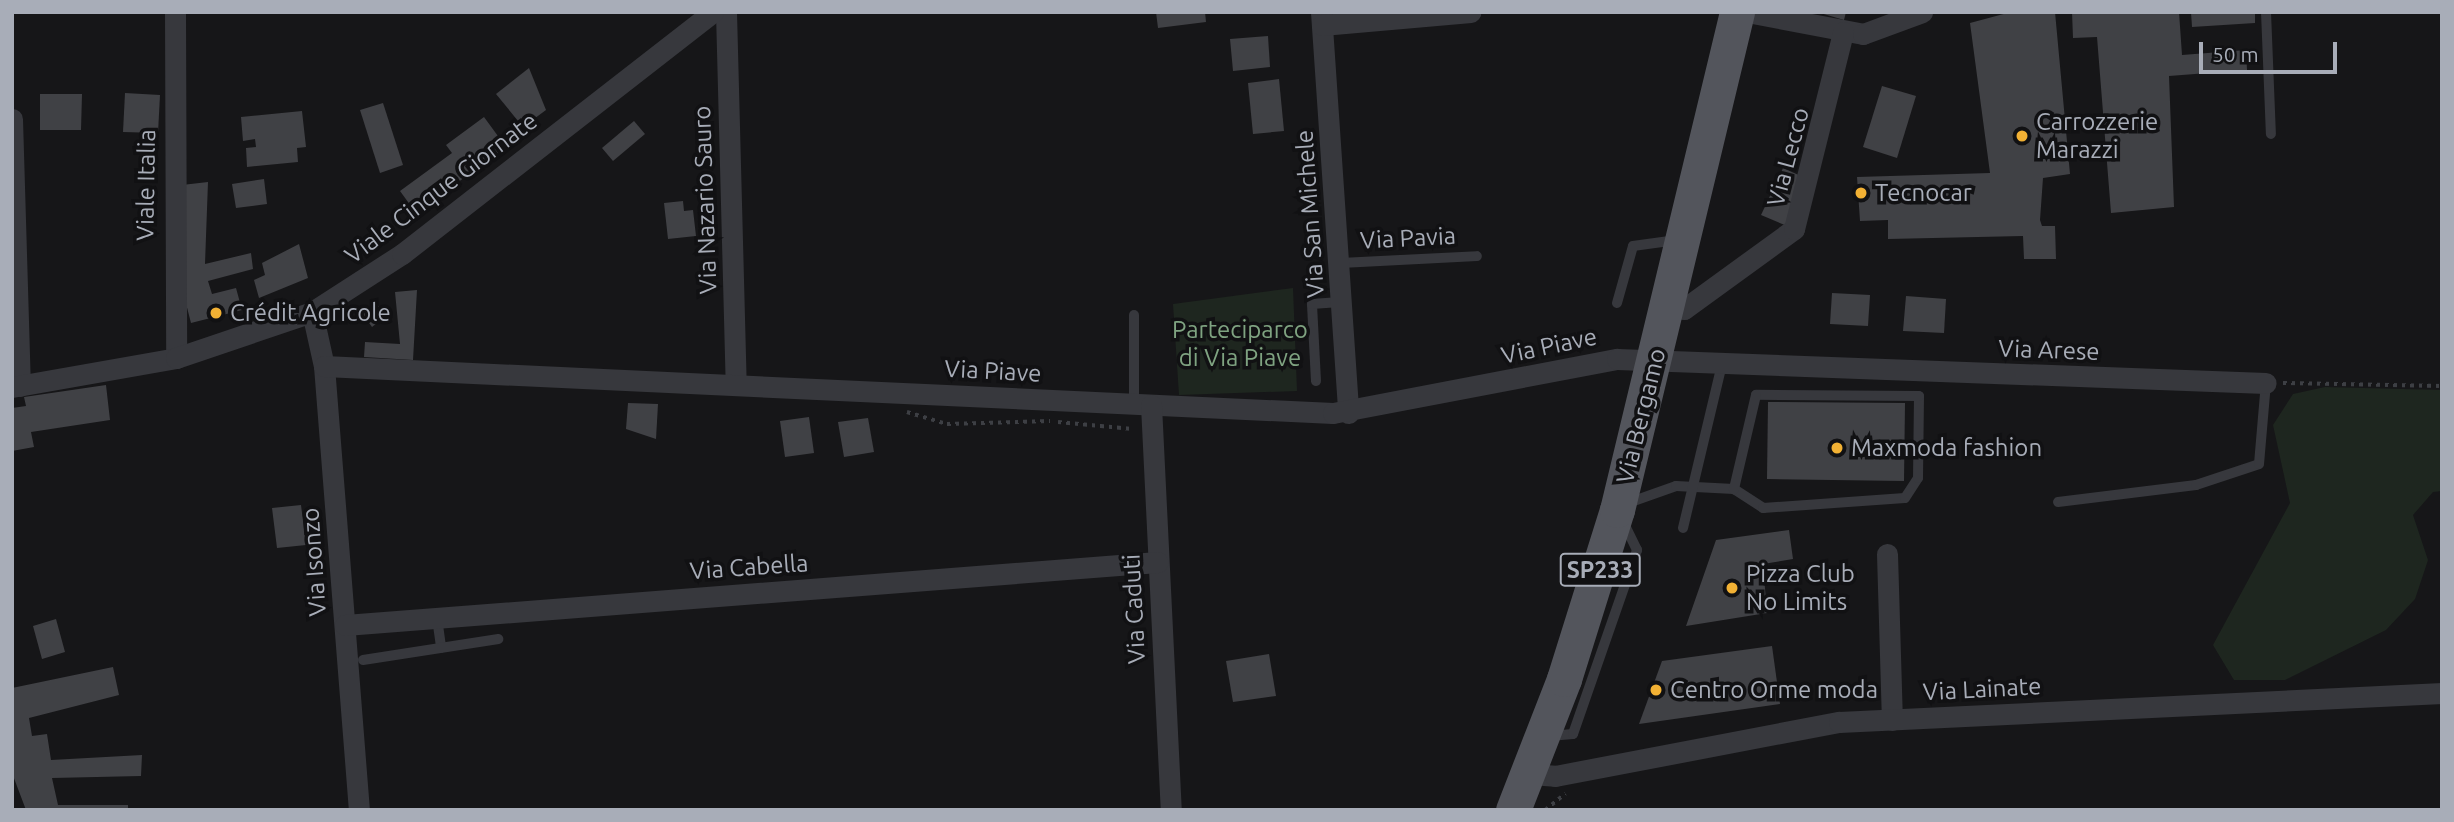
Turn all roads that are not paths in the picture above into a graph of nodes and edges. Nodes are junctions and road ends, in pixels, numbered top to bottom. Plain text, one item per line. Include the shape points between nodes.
1 (176, 12) edge
2 (713, 12) edge
3 (726, 12) edge
4 (1470, 12) edge
5 (1737, 12) edge
6 (1746, 12) edge
7 (1922, 12) edge
8 (2266, 12) edge
9 (1322, 18) edge
10 (1843, 32) junction
11 (12, 119) edge
12 (2271, 134) dead end
13 (1683, 241) junction
14 (1477, 256) dead end
15 (1341, 263) junction
16 (1343, 302) junction
17 (1617, 303) dead end
18 (1668, 307) junction
19 (312, 312) junction
20 (1134, 315) dead end
21 (176, 358) junction
22 (1655, 361) junction
23 (324, 366) junction
24 (1721, 368) junction
25 (1316, 381) dead end
26 (2266, 383) joint
27 (736, 385) junction
28 (16, 386) edge
29 (1143, 405) junction
30 (1348, 413) junction
31 (1692, 488) junction
32 (1734, 489) junction
33 (2058, 502) dead end
34 (1617, 510) junction
35 (1683, 528) dead end
36 (1886, 554) dead end
37 (1158, 562) junction
38 (438, 618) junction
39 (345, 625) junction
40 (498, 639) dead end
41 (441, 648) junction
42 (363, 660) dead end
43 (2442, 694) edge
44 (1892, 720) junction
45 (1513, 799) edge
46 (359, 810) edge
47 (1171, 810) edge

1 - 21 street, Viale Italia
2 - 19 street, Viale Cinque Giornate via 402,254
3 - 27 street, Via Nazario Sauro
4 - 9 street
5 - 13 main road, Via Bergamo / SP233
6 - 10 street
7 - 10 street via 1879,32
8 - 12 lane
9 - 15 street, Via San Michele
10 - 18 street, Via Lecco via 1794,229 1684,309
11 - 28 street
13 - 17 lane via 1660,237 1633,246
13 - 18 main road, Via Bergamo / SP233
14 - 15 lane, Via Pavia
15 - 16 street, Via San Michele
16 - 25 lane via 1312,304
16 - 30 street, Via San Michele
18 - 22 main road, Via Bergamo / SP233
19 - 21 street, Viale Cinque Giornate
19 - 23 street, Via Isonzo
20 - 29 lane
21 - 28 street, Viale Cinque Giornate
22 - 24 street, Via Arese
22 - 30 street, Via Piave via 1617,359
22 - 34 main road, Via Bergamo / SP233
23 - 27 street, Via Piave
23 - 39 street, Via Isonzo
24 - 26 street, Via Arese
24 - 31 lane
26 - 33 lane via 2259,464 2196,485
27 - 29 street, Via Piave
29 - 30 street, Via Piave
29 - 37 street, Via Caduti
31 - 32 lane
31 - 34 lane via 1658,488
31 - 35 lane
32 - 32 lane via 1756,395 1919,396 1917,478 1905,498 1763,508
34 - 45 main road, Via Bergamo / SP233 via 1543,737
36 - 44 street
37 - 38 street, Via Cabella
37 - 47 street, Via Caduti
38 - 39 street, Via Cabella
38 - 41 lane
39 - 46 street, Via Isonzo
40 - 41 lane
41 - 42 lane
43 - 44 street, Via Lainate
44 - 45 street, Via Lainate via 1801,726 1570,773

